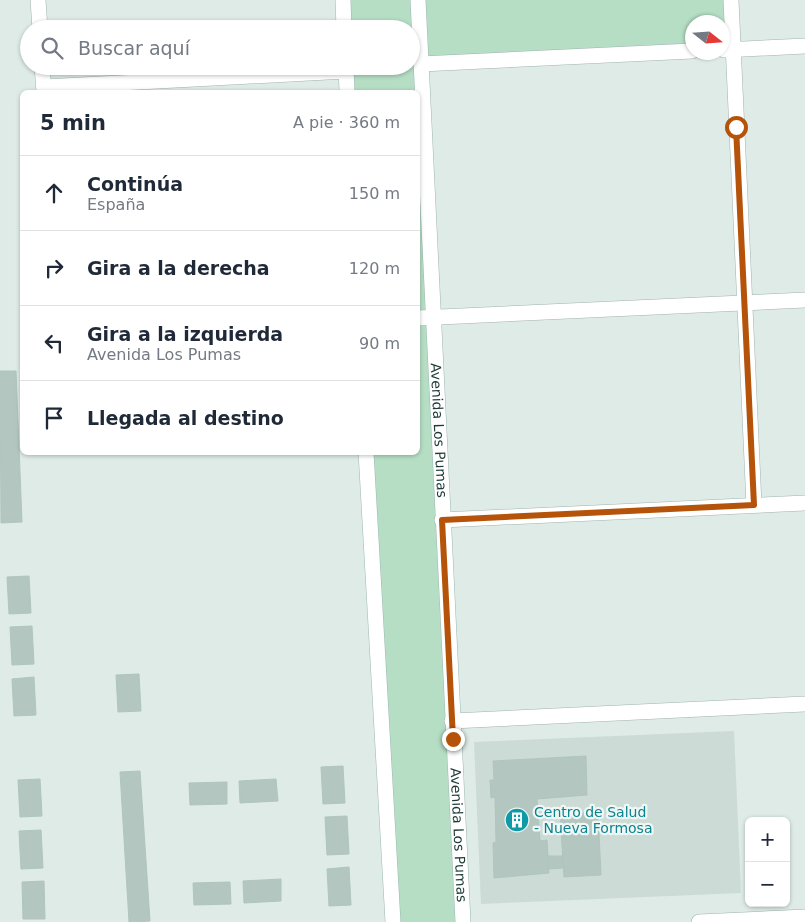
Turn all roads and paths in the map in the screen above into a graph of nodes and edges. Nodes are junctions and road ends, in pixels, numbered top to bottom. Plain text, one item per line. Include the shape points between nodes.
1 (38, 0) edge
2 (342, 0) edge
3 (418, 0) edge
4 (731, 0) edge
5 (730, 17) edge
6 (39, 20) edge
7 (343, 20) edge
8 (419, 20) edge
9 (420, 43) edge
10 (805, 46) edge
11 (730, 50) edge
12 (685, 52) edge
13 (729, 60) edge
14 (421, 64) junction
15 (43, 75) edge
16 (260, 75) edge
17 (347, 75) edge
18 (44, 90) edge
19 (348, 90) edge
20 (805, 300) edge
21 (744, 302) junction
22 (425, 318) edge
23 (366, 455) edge
24 (805, 503) edge
25 (754, 505) junction
26 (442, 520) junction
27 (805, 704) edge
28 (452, 721) junction
29 (805, 916) edge
30 (393, 922) edge
31 (463, 922) edge
32 (699, 922) edge

1 - 6 street
2 - 7 street
3 - 8 street, Avenida Los Pumas
4 - 5 street
9 - 14 street, Avenida Los Pumas
10 - 11 street
12 - 14 street
13 - 21 street
14 - 22 street, Avenida Los Pumas
15 - 18 street
16 - 18 street
17 - 19 street
20 - 21 street
21 - 22 street
21 - 25 street
22 - 26 street, Avenida Los Pumas
23 - 30 street
24 - 25 street
25 - 26 street
26 - 28 street, Avenida Los Pumas
27 - 28 street
28 - 31 street, Avenida Los Pumas
29 - 32 street

